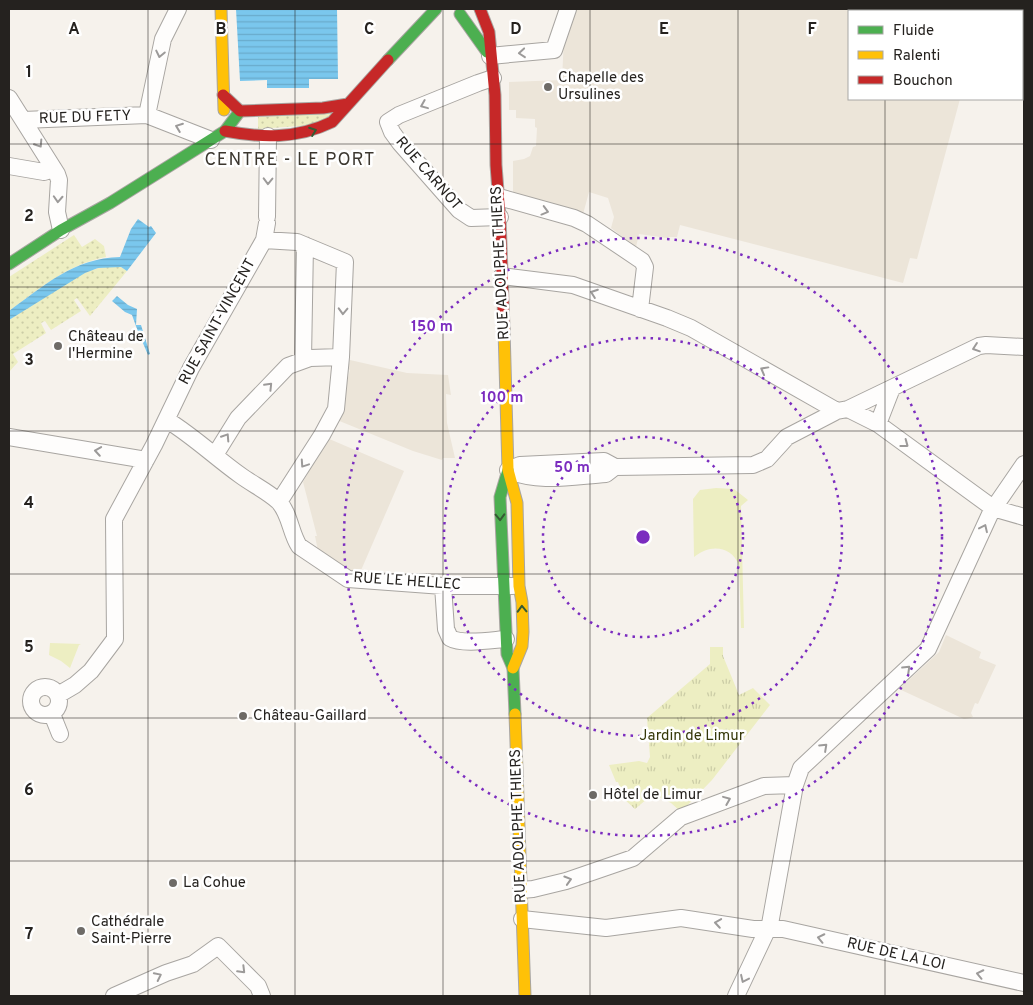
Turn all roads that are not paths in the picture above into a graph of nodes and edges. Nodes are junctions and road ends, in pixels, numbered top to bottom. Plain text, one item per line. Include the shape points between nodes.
1 (178, 9) edge
2 (220, 9) edge
3 (436, 9) edge
4 (474, 9) edge
5 (480, 9) edge
6 (568, 9) edge
7 (490, 56) junction
8 (493, 78) junction
9 (223, 95) junction
10 (9, 98) edge
11 (348, 104) junction
12 (240, 110) junction
13 (147, 115) junction
14 (23, 120) junction
15 (225, 131) junction
16 (268, 136) junction
17 (211, 140) junction
18 (9, 166) edge
19 (54, 169) junction
20 (499, 197) junction
21 (500, 217) junction
22 (61, 230) junction
23 (264, 240) junction
24 (305, 244) junction
25 (9, 264) edge
26 (502, 276) junction
27 (640, 310) junction
28 (1024, 347) edge
29 (341, 356) junction
30 (303, 359) junction
31 (892, 388) junction
32 (843, 410) junction
33 (167, 420) junction
34 (878, 424) junction
35 (9, 437) edge
36 (219, 459) junction
37 (146, 460) junction
38 (1024, 464) edge
39 (508, 470) junction
40 (279, 502) junction
41 (993, 508) junction
42 (1024, 517) edge
43 (443, 586) junction
44 (511, 586) junction
45 (506, 639) junction
46 (513, 668) junction
47 (58, 695) junction
48 (52, 714) junction
49 (60, 734) dead end
50 (795, 785) junction
51 (521, 890) junction
52 (522, 919) junction
53 (767, 930) junction
54 (1024, 983) edge
55 (114, 996) edge
56 (262, 996) edge
57 (525, 996) edge
58 (736, 996) edge

1 -> 13 street via 163,39
2 - 9 main road
3 - 11 main road
4 - 7 main road via 455,12
5 - 7 main road, RUE ADOLPHE THIERS via 488,32
6 -> 7 street via 554,50
7 - 8 main road, RUE ADOLPHE THIERS
8 - 20 main road, RUE ADOLPHE THIERS
8 -> 21 street, RUE CARNOT via 388,122 400,143 459,210 471,218
9 - 12 main road
9 - 15 main road
10 - 14 street
11 - 12 main road via 323,108
16 -> 11 main road via 295,136 324,127
12 - 15 main road
13 - 14 street, RUE DU FETY
17 -> 13 street
14 -> 19 street
15 - 16 main road
15 - 17 main road
16 -> 23 street, RUE SAINT-VINCENT
17 - 22 main road
18 - 19 street via 44,172
19 -> 22 street via 59,180 57,212
20 - 21 main road, RUE ADOLPHE THIERS
20 -> 27 street via 574,218 642,261 645,267
21 - 26 main road, RUE ADOLPHE THIERS
22 - 25 main road
23 - 24 street
23 - 33 street, RUE SAINT-VINCENT via 191,368
24 -> 29 street via 344,262
24 - 30 street
27 -> 26 street via 573,285
26 - 39 main road, RUE ADOLPHE THIERS
32 -> 27 street via 691,328
28 -> 31 street via 979,346
29 - 30 street
29 -> 40 street via 336,409
36 -> 30 street via 238,418 288,366
31 - 32 street
31 - 34 street
32 - 34 street
32 - 39 street via 787,437 762,462 753,465 614,467 604,461 520,465
33 - 36 street
33 - 37 street, RUE SAINT-VINCENT
34 -> 41 street
37 -> 35 street
36 - 40 street
37 - 47 street, RUE SAINT-VINCENT via 114,519 115,639 91,671
38 - 41 street
39 - 44 main road, RUE ADOLPHE THIERS via 517,503
39 -> 44 main road, RUE ADOLPHE THIERS via 500,497
40 - 43 street, RUE LE HELLEC via 288,516 294,539 304,550 348,579
41 - 42 street
50 -> 41 street via 801,768 928,649
43 - 44 street, RUE LE HELLEC
43 - 45 street via 446,629 450,638 455,641
44 - 45 main road, RUE ADOLPHE THIERS
46 -> 44 main road, RUE ADOLPHE THIERS via 522,646 522,608
45 - 46 main road, RUE ADOLPHE THIERS via 507,654
46 - 51 main road, RUE ADOLPHE THIERS
47 - 48 street via 58,708
47 - 48 street via 52,689 43,688 31,699 36,712
48 - 49 street
51 -> 50 street via 566,881 633,858 682,817 764,786
50 - 53 street
51 - 52 main road, RUE ADOLPHE THIERS
53 -> 52 street, RUE DE LA LOI via 681,918 606,928
52 - 57 main road, RUE ADOLPHE THIERS
54 -> 53 street, RUE DE LA LOI via 783,929
53 -> 58 street
55 -> 56 street via 192,964 218,946 258,986

